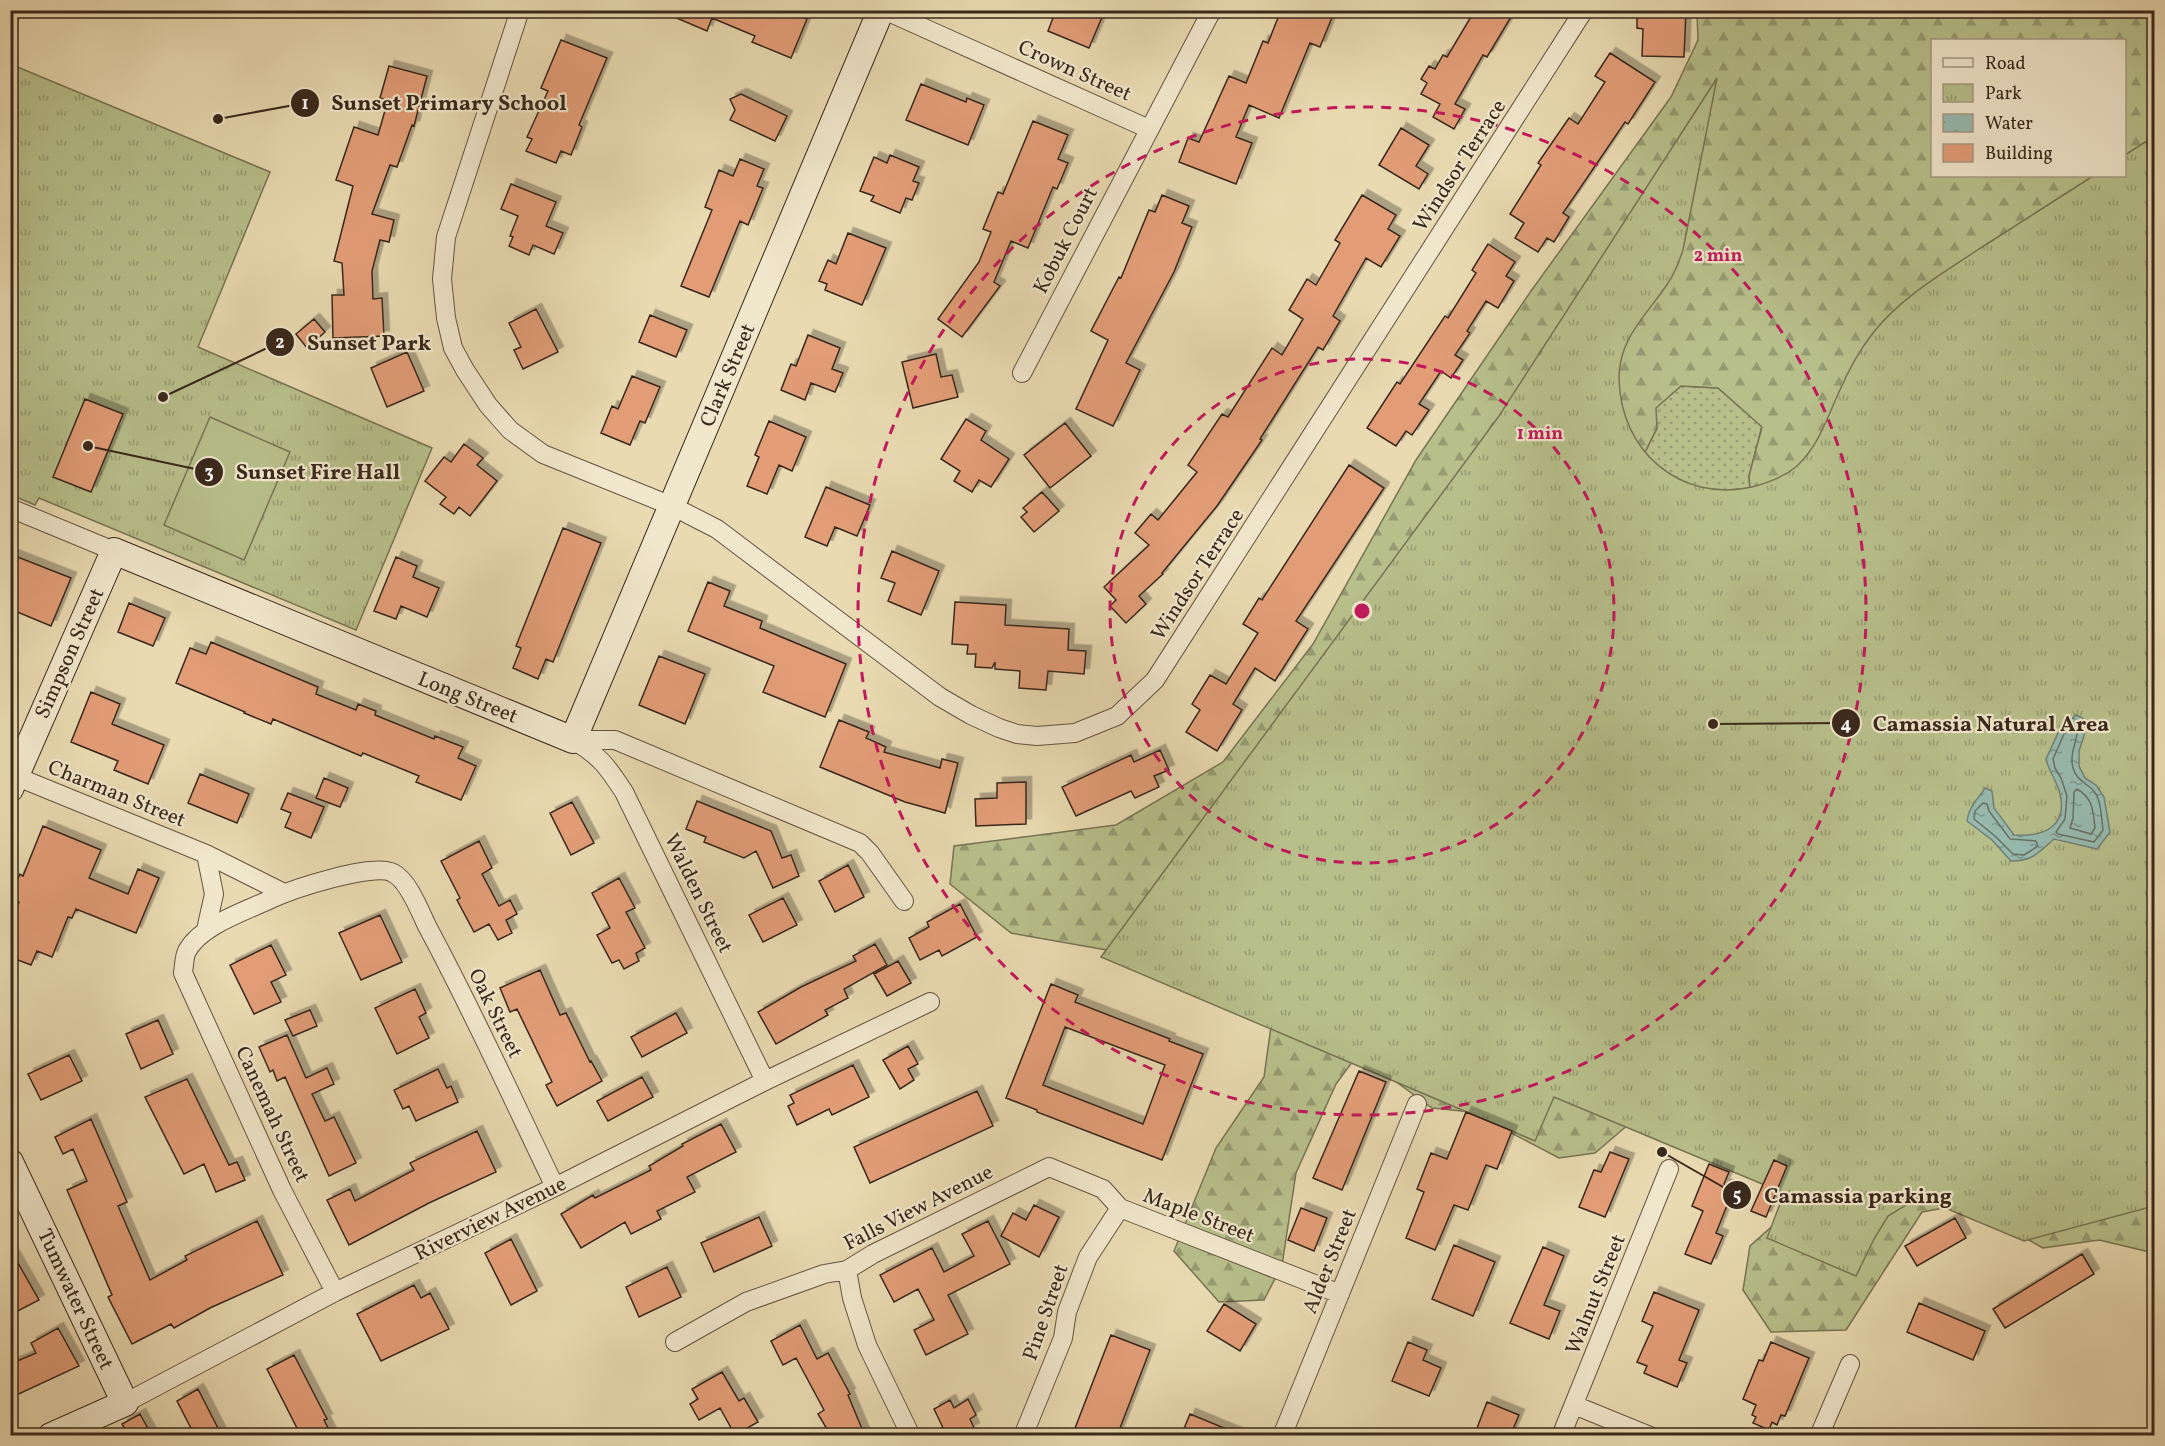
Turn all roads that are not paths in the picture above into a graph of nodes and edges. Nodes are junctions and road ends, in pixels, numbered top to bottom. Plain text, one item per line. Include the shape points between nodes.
1 (13, 10) edge
2 (520, 10) edge
3 (883, 10) edge
4 (1212, 10) edge
5 (1584, 10) edge
6 (10, 15) edge
7 (1149, 129) junction
8 (1022, 373) dead end
9 (672, 506) junction
10 (10, 508) edge
11 (114, 551) junction
12 (573, 740) junction
13 (12, 780) edge
14 (206, 854) junction
15 (284, 893) junction
16 (904, 901) dead end
17 (206, 930) junction
18 (930, 1002) dead end
19 (765, 1081) junction
20 (1417, 1104) dead end
21 (10, 1162) edge
22 (1049, 1167) joint
23 (1669, 1169) dead end
24 (555, 1187) junction
25 (1120, 1208) junction
26 (847, 1270) junction
27 (334, 1292) junction
28 (1340, 1294) junction
29 (675, 1342) dead end
30 (1850, 1364) dead end
31 (125, 1403) junction
32 (1574, 1405) junction
33 (51, 1436) edge
34 (911, 1436) edge
35 (1023, 1436) edge
36 (1282, 1436) edge
37 (1561, 1436) edge
38 (1650, 1436) edge
39 (1820, 1436) edge

1 - 6 street
2 - 9 street, Windsor Terrace via 446,237 442,279 453,348 488,405 526,442 543,454
3 - 7 street, Crown Street
3 - 9 street, Clark Street
4 - 7 street, Kobuk Court
5 - 9 street, Windsor Terrace via 1155,680 1117,716 1075,733 1037,736 1017,734 971,715 940,697 717,529
7 - 8 street, Kobuk Court
9 - 12 street, Clark Street
10 - 11 street, Long Street
11 - 12 street, Long Street
11 - 13 street, Simpson Street
12 - 16 street, Long Street via 615,740 860,843
12 - 19 street, Walden Street via 604,763 624,792
13 - 14 street, Charman Street
14 - 15 street, Charman Street
14 - 17 street via 214,894
15 - 17 street
15 - 24 street, Oak Street via 372,869 399,877 445,958
17 - 27 street, Canemah Street via 187,951 183,973 282,1190
18 - 19 street, Riverview Avenue
19 - 24 street, Riverview Avenue
20 - 28 street, Alder Street
21 - 31 street, Tumwater Street
22 - 25 street, Maple Street via 1103,1189
22 - 26 street, Falls View Avenue
23 - 32 street, Walnut Street
24 - 27 street, Riverview Avenue
25 - 28 street, Maple Street
25 - 35 street, Pine Street via 1088,1257 1067,1312 1063,1338
26 - 29 street, Falls View Avenue via 824,1274 746,1302
26 - 34 street via 867,1345
27 - 31 street, Riverview Avenue
28 - 36 street, Alder Street
30 - 39 street
31 - 33 street, Riverview Avenue
32 - 37 street, Walnut Street
32 - 38 street

